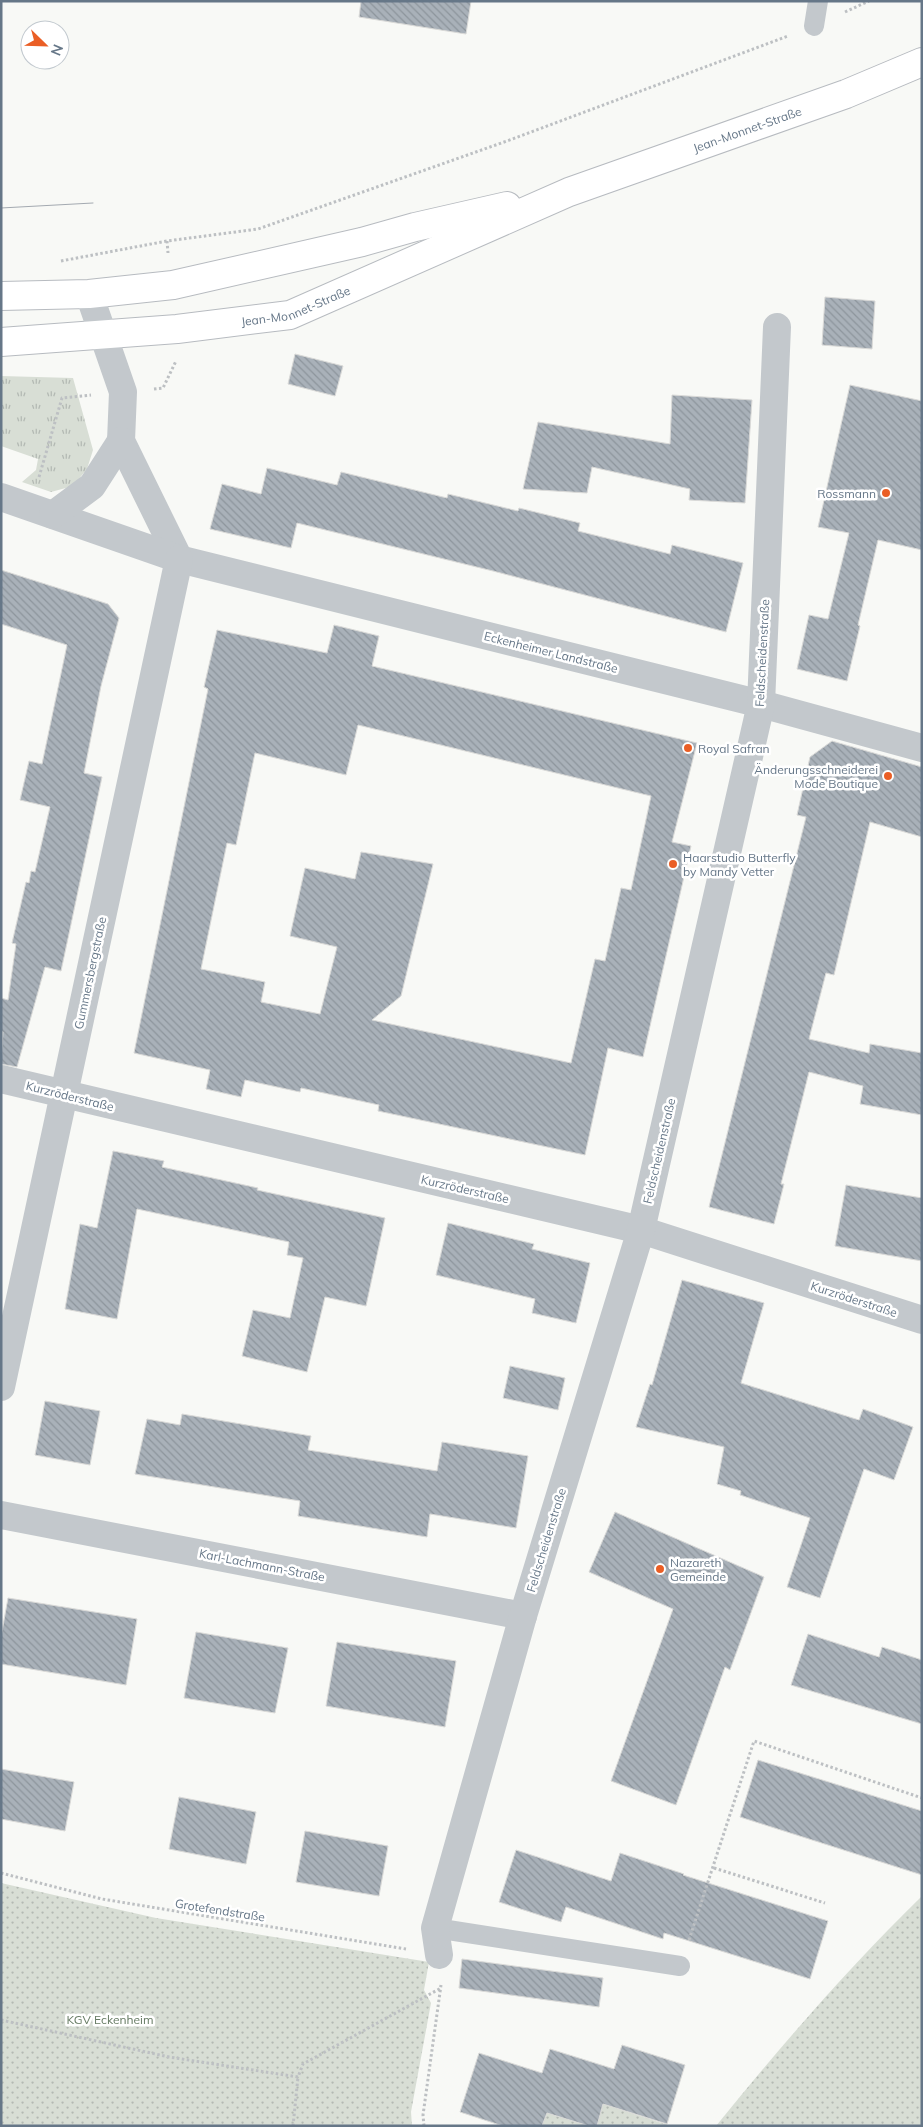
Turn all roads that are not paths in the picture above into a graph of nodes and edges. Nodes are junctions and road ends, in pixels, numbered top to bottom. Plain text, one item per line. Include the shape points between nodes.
1 (818, 1) edge
2 (814, 26) road end
3 (922, 62) edge
4 (569, 192) junction
5 (89, 294) junction
6 (1, 296) edge
7 (777, 327) dead end
8 (104, 335) junction
9 (1, 342) edge
10 (121, 442) junction
11 (1, 497) edge
12 (53, 515) junction
13 (179, 559) junction
14 (761, 704) junction
15 (922, 748) edge
16 (1, 1079) edge
17 (64, 1095) junction
18 (641, 1230) junction
19 (922, 1320) edge
20 (1, 1387) edge
21 (1, 1515) edge
22 (523, 1616) junction
23 (435, 1928) junction
24 (439, 1955) road end
25 (680, 1966) road end

1 - 2 lane
3 - 4 main road, Jean-Monnet-Straße via 846,94
4 - 5 main road, Jean-Monnet-Straße via 173,285
4 - 8 main road, Jean-Monnet-Straße via 290,315
5 - 6 main road, Jean-Monnet-Straße
5 - 8 street
7 - 14 street, Feldscheidenstraße
8 - 9 main road, Jean-Monnet-Straße
8 - 10 street via 122,392
10 - 12 street via 92,486
10 - 13 street
11 - 12 street, Eckenheimer Landstraße
12 - 13 street, Eckenheimer Landstraße
13 - 14 street, Eckenheimer Landstraße
13 - 17 street, Gummersbergstraße
14 - 15 street, Eckenheimer Landstraße
14 - 18 street, Feldscheidenstraße
16 - 17 street, Kurzröderstraße
17 - 18 street, Kurzröderstraße
17 - 20 street, Gummersbergstraße
18 - 19 street, Kurzröderstraße
18 - 22 street, Feldscheidenstraße
21 - 22 street, Karl-Lachmann-Straße
22 - 23 street, Feldscheidenstraße
23 - 24 street, Feldscheidenstraße
23 - 25 lane

